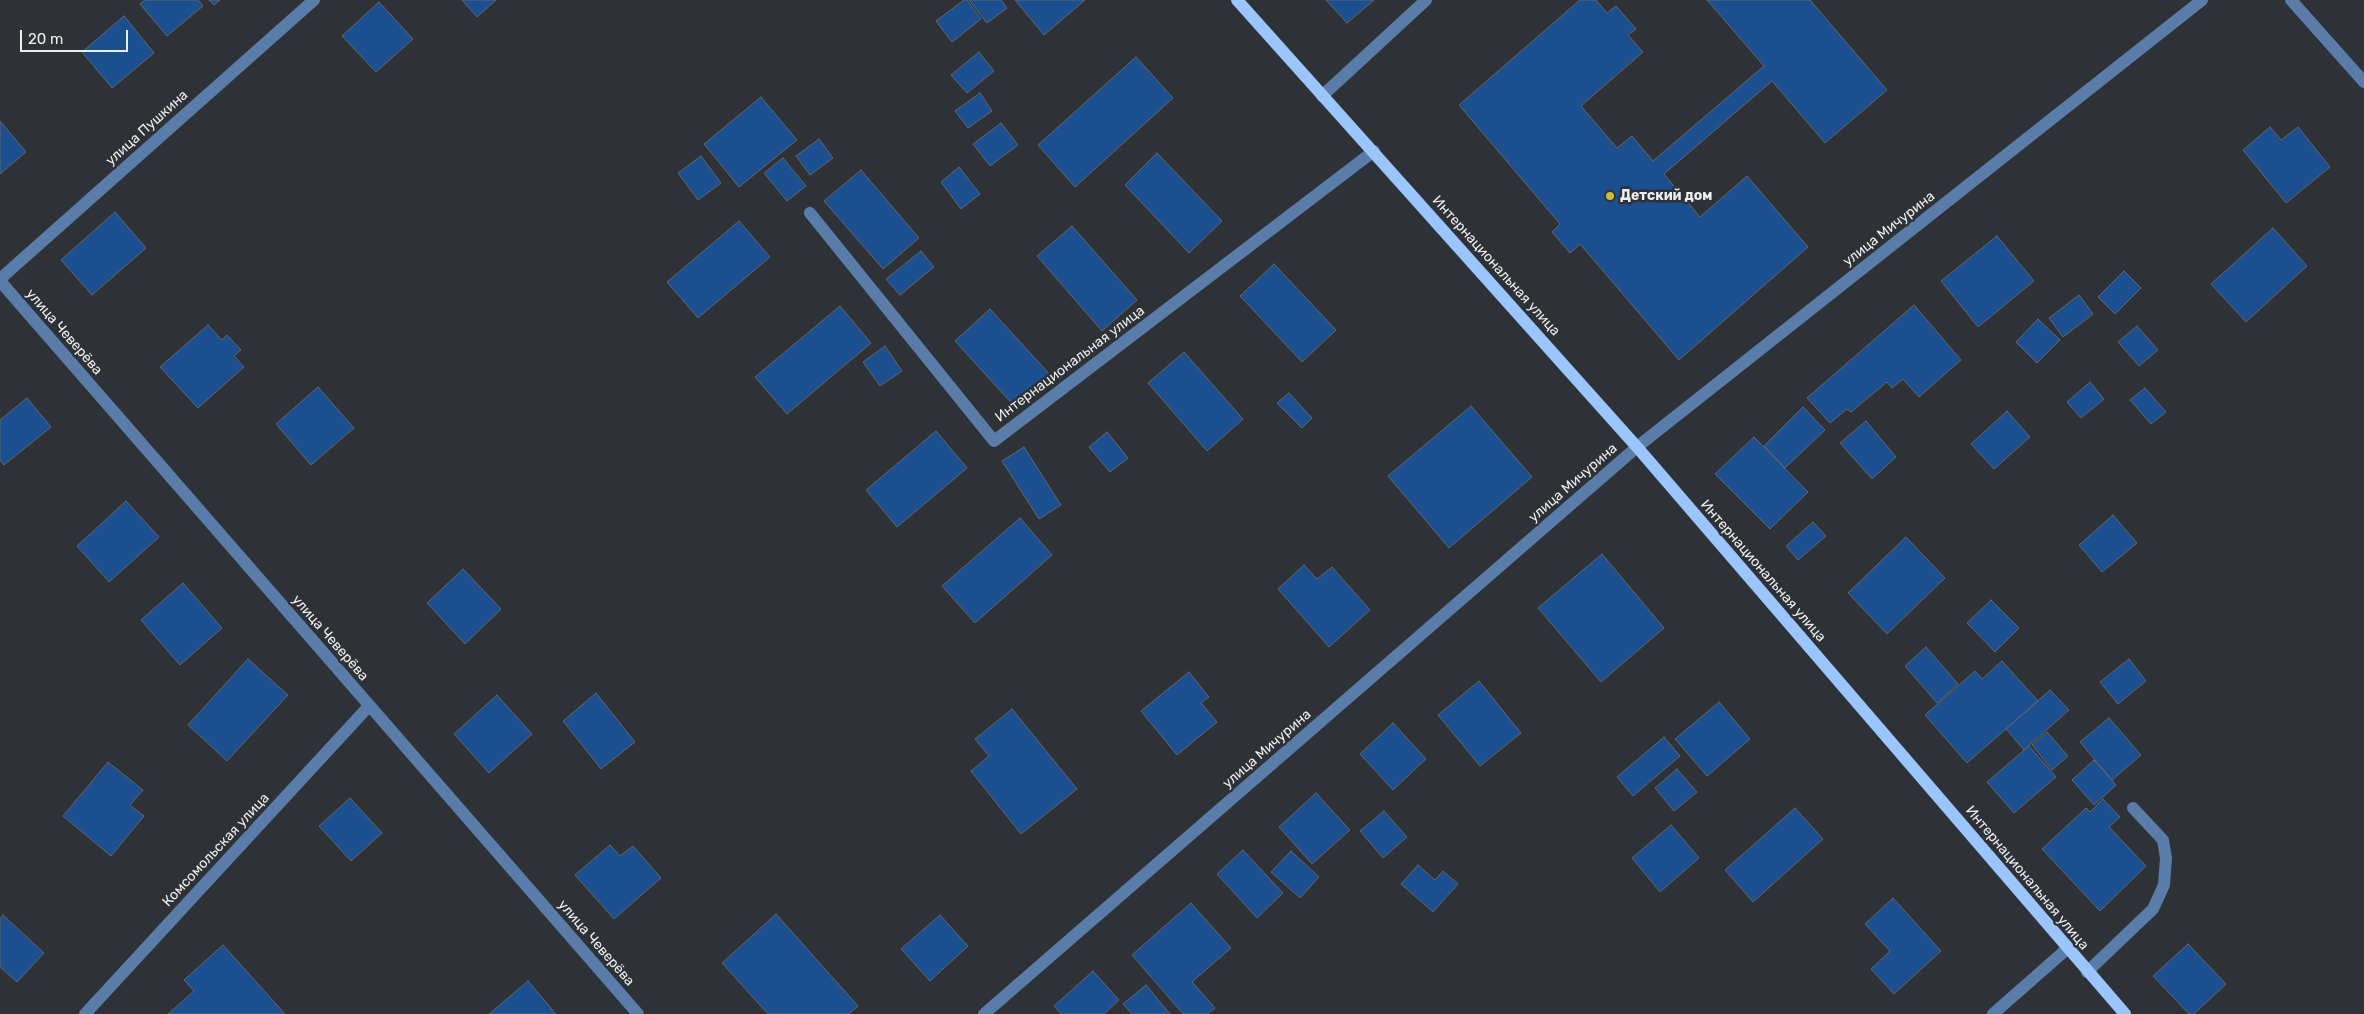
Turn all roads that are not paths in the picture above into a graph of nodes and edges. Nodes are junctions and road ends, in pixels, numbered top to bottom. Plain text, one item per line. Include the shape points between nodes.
1 (314, 0) edge
2 (1237, 0) edge
3 (1426, 0) edge
4 (2202, 0) edge
5 (2291, 0) edge
6 (2364, 82) edge
7 (1322, 96) junction
8 (1374, 151) junction
9 (810, 213) dead end
10 (0, 280) edge
11 (1638, 447) junction
12 (369, 706) junction
13 (2133, 808) dead end
14 (2068, 948) junction
15 (2087, 972) junction
16 (85, 1014) edge
17 (638, 1014) edge
18 (984, 1014) edge
19 (1993, 1014) edge
20 (2125, 1014) edge

1 - 10 street, улица Пушкина
2 - 7 main road, Интернациональная улица
3 - 7 street
4 - 11 street, улица Мичурина
5 - 6 street
7 - 8 main road, Интернациональная улица
8 - 9 street, Интернациональная улица via 994,441
8 - 11 main road, Интернациональная улица
10 - 12 street, улица Чеверёва
11 - 14 main road, Интернациональная улица
11 - 18 street, улица Мичурина
12 - 16 street, Комсомольская улица
12 - 17 street, улица Чеверёва
13 - 15 street via 2163,840 2166,858 2164,885 2153,909
14 - 15 main road, Интернациональная улица
14 - 19 street
15 - 20 main road, Интернациональная улица

